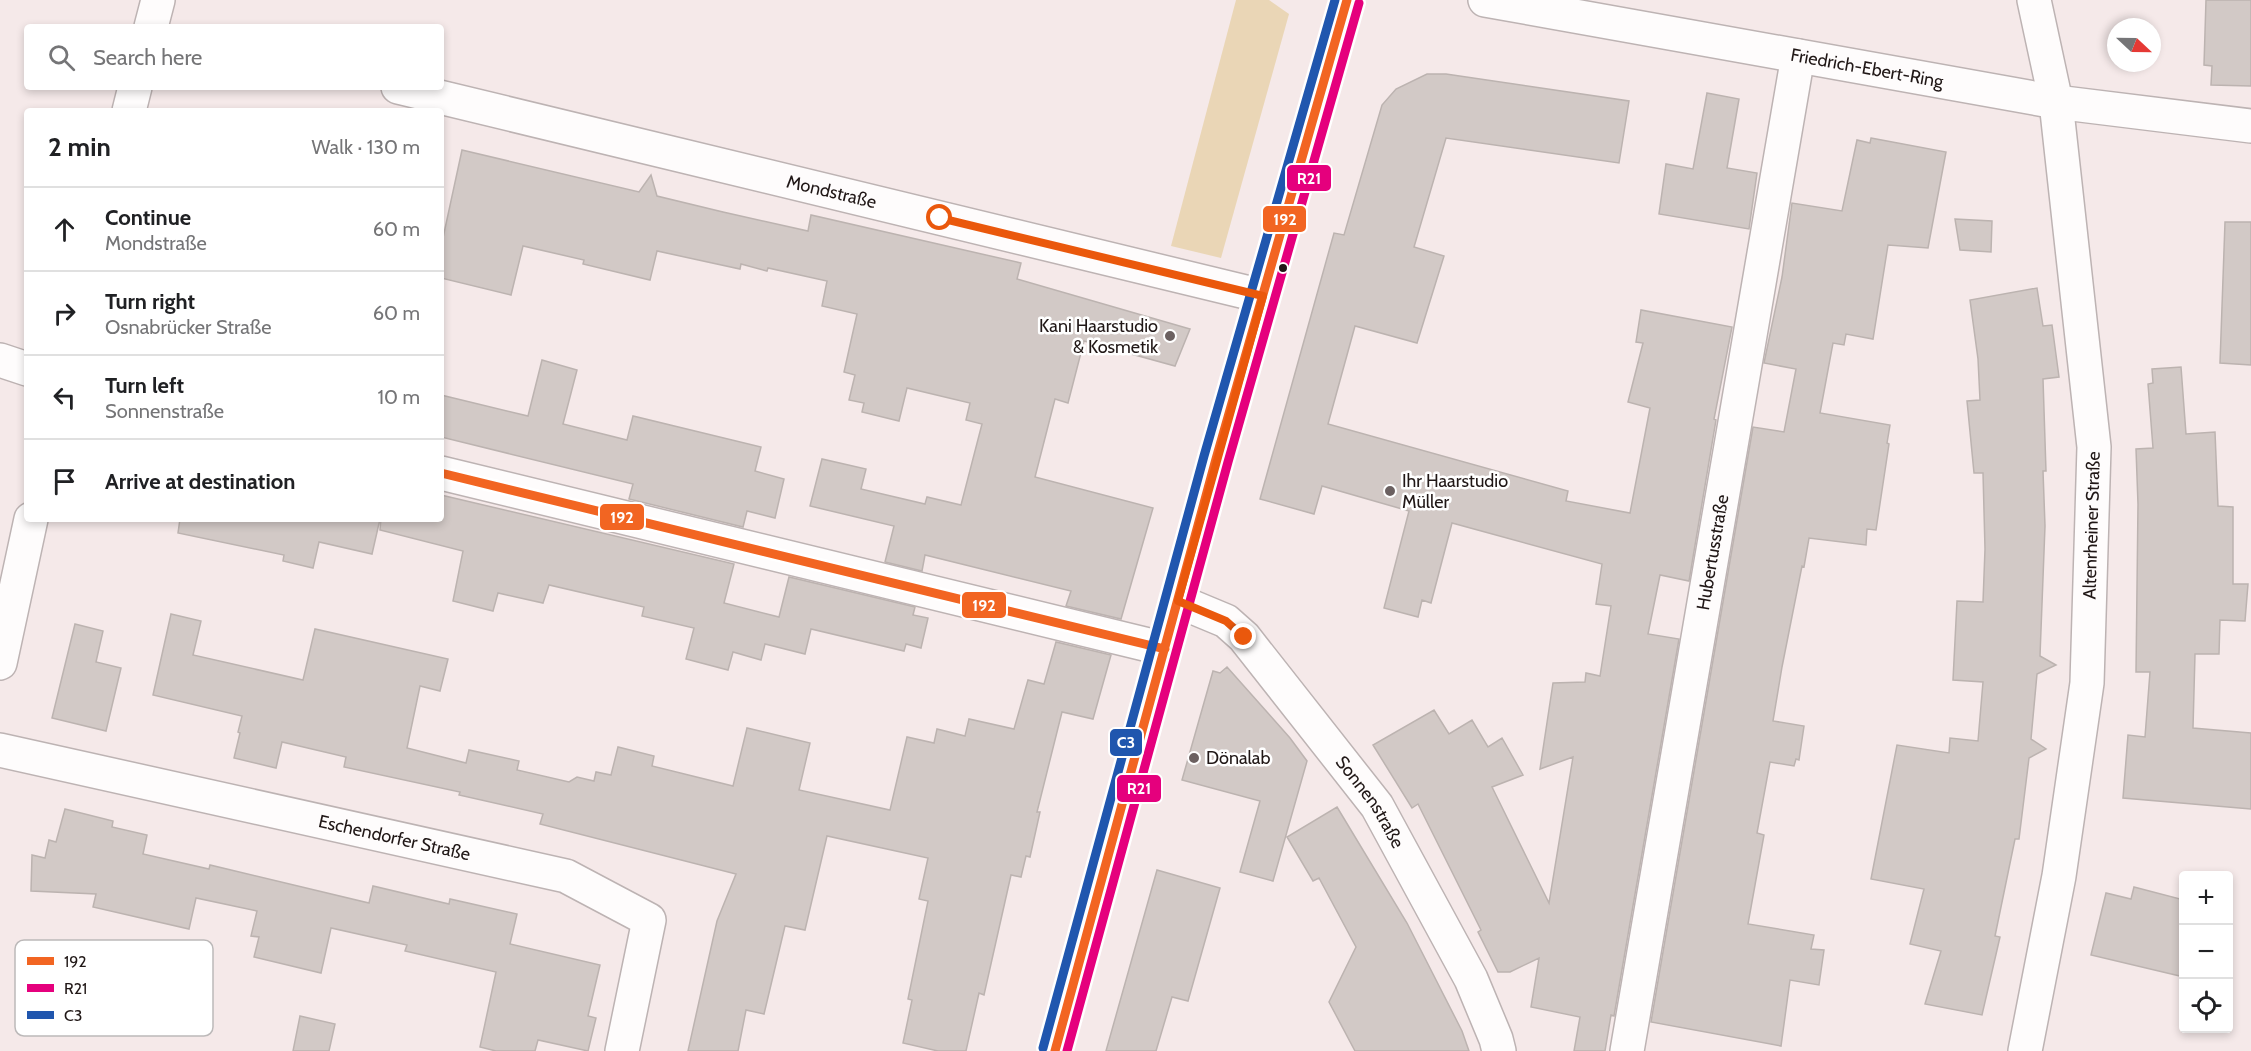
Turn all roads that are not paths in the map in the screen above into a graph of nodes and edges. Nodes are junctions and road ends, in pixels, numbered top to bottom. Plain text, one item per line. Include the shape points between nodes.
1 (158, 0) edge
2 (1347, 0) edge
3 (1485, 0) edge
4 (2034, 0) edge
5 (152, 24) edge
6 (1797, 56) junction
7 (134, 90) edge
8 (410, 90) edge
9 (2056, 102) junction
10 (130, 108) edge
11 (2251, 126) edge
12 (1263, 296) junction
13 (0, 360) edge
14 (24, 368) edge
15 (444, 474) edge
16 (30, 522) edge
17 (1178, 601) junction
18 (1165, 649) junction
19 (0, 663) edge
20 (0, 750) edge
21 (622, 1051) edge
22 (1055, 1051) edge
23 (1499, 1051) edge
24 (1627, 1051) edge
25 (2025, 1051) edge

1 - 5 street
2 - 12 main road
3 - 6 street, Friedrich-Ebert-Ring
4 - 9 street, Altenrheiner Straße
6 - 9 street, Friedrich-Ebert-Ring
6 - 24 street, Hubertusstraße
7 - 10 street
8 - 12 street, Mondstraße
9 - 11 street, Friedrich-Ebert-Ring
9 - 25 street, Altenrheiner Straße via 2094,447 2087,683 2059,876
12 - 17 main road
13 - 14 street
15 - 18 street
16 - 19 street
17 - 18 main road
17 - 23 street, Sonnenstraße via 1226,621 1244,637 1377,806 1471,979
18 - 22 main road
20 - 21 street, Eschendorfer Straße via 566,876 649,920

